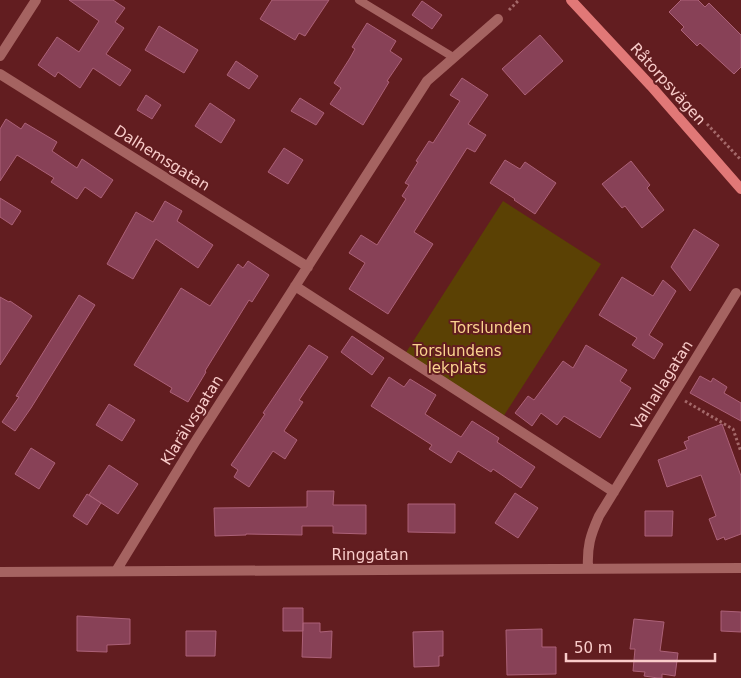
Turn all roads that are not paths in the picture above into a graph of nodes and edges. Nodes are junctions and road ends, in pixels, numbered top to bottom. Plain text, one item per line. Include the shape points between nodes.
1 (36, 0) edge
2 (359, 0) edge
3 (571, 0) edge
4 (498, 19) dead end
5 (0, 56) edge
6 (453, 58) junction
7 (0, 74) edge
8 (741, 189) edge
9 (308, 267) junction
10 (296, 286) junction
11 (736, 293) dead end
12 (614, 492) junction
13 (588, 568) junction
14 (741, 568) edge
15 (116, 571) junction
16 (0, 572) edge

1 - 5 street
2 - 6 lane
3 - 8 street, Råtorpsvägen
4 - 6 street, Klarälvsgatan
6 - 9 street, Klarälvsgatan via 427,81
7 - 9 street, Dalhemsgatan
9 - 10 street, Klarälvsgatan
10 - 12 street
10 - 15 street, Klarälvsgatan
11 - 12 street, Valhallagatan
12 - 13 street, Valhallagatan via 591,534
13 - 14 street, Ringgatan
13 - 15 street, Ringgatan
15 - 16 street, Ringgatan

